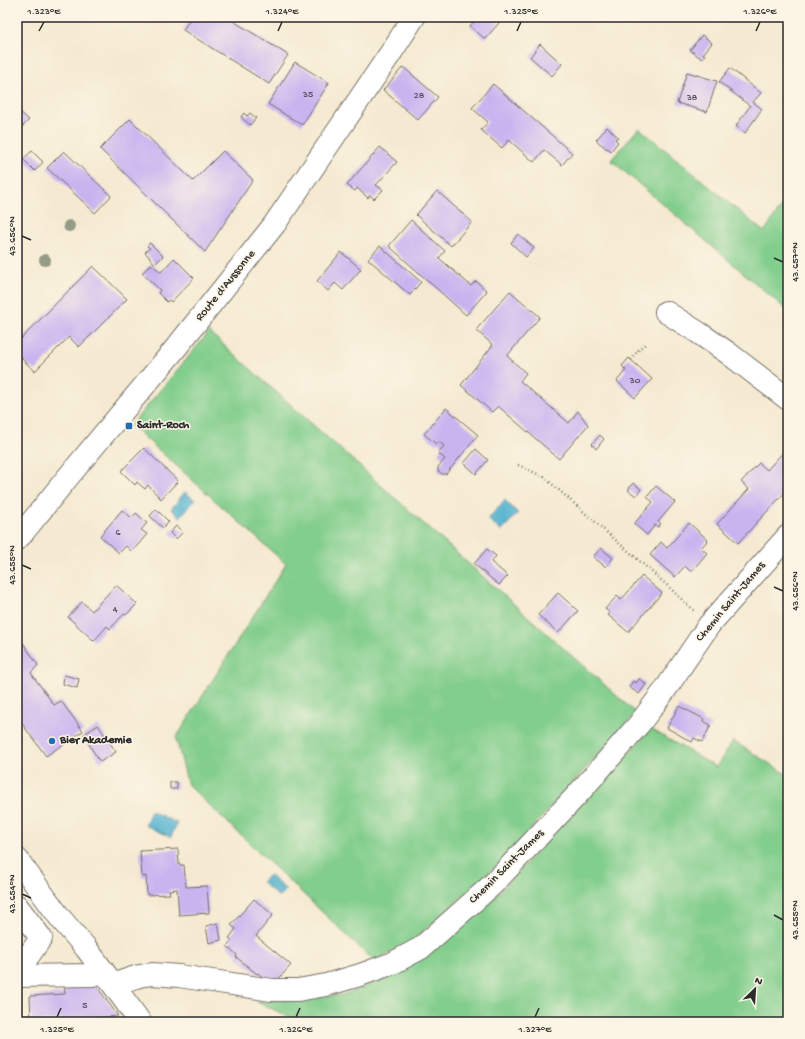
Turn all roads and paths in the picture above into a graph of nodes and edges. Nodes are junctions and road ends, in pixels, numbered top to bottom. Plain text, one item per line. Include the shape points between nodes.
1 (414, 17) edge
2 (666, 312) dead end
3 (647, 342) dead end
4 (631, 360) dead end
5 (788, 399) edge
6 (518, 465) dead end
7 (788, 536) edge
8 (17, 539) edge
9 (709, 625) junction
10 (17, 845) edge
11 (17, 859) edge
12 (17, 906) edge
13 (86, 948) junction
14 (19, 976) edge
15 (109, 979) junction
16 (140, 1022) edge

1 - 8 main road, Route d'Aussonne via 274,225 175,350
2 - 5 main road via 728,353
3 - 4 path
6 - 9 path via 544,477
7 - 9 main road, Chemin Saint-James
9 - 15 main road, Chemin Saint-James via 640,723 577,795 493,884 421,948 393,963 360,975 298,990 272,990 152,974 124,981
10 - 13 main road via 66,914
11 - 13 main road
12 - 14 main road via 41,938 25,961
13 - 15 main road
14 - 15 main road, Chemin Saint-James via 93,975
15 - 16 main road

